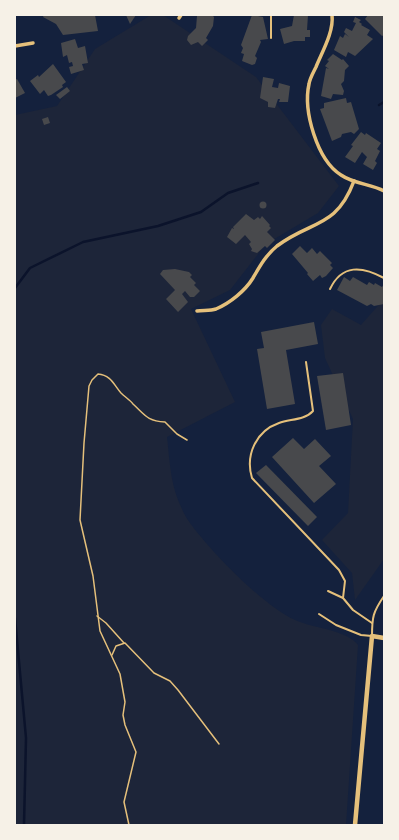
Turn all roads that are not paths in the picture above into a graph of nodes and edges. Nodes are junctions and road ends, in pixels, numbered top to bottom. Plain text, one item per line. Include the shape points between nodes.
1 (272, 15) edge
2 (332, 15) edge
3 (271, 38) dead end
4 (33, 43) dead end
5 (15, 46) edge
6 (354, 181) junction
7 (384, 191) edge
8 (384, 278) edge
9 (330, 289) dead end
10 (197, 311) dead end
11 (306, 362) dead end
12 (328, 591) dead end
13 (384, 596) edge
14 (343, 598) junction
15 (319, 614) dead end
16 (372, 623) junction
17 (372, 636) junction
18 (384, 638) edge
19 (355, 825) edge

1 - 3 lane
2 - 6 street via 328,36 309,83 308,105 312,128 326,161 342,176
4 - 5 street
6 - 7 street
6 - 10 street via 339,210 276,247 261,262 241,293 216,309
8 - 9 lane via 370,271 353,269 337,277
11 - 14 lane via 313,411 309,416 278,423 258,437 252,447 250,470 252,478 339,570 345,581
12 - 14 lane
13 - 16 lane via 375,610
14 - 16 lane via 353,610
15 - 17 lane via 361,635
16 - 17 lane
17 - 18 street
17 - 19 street

